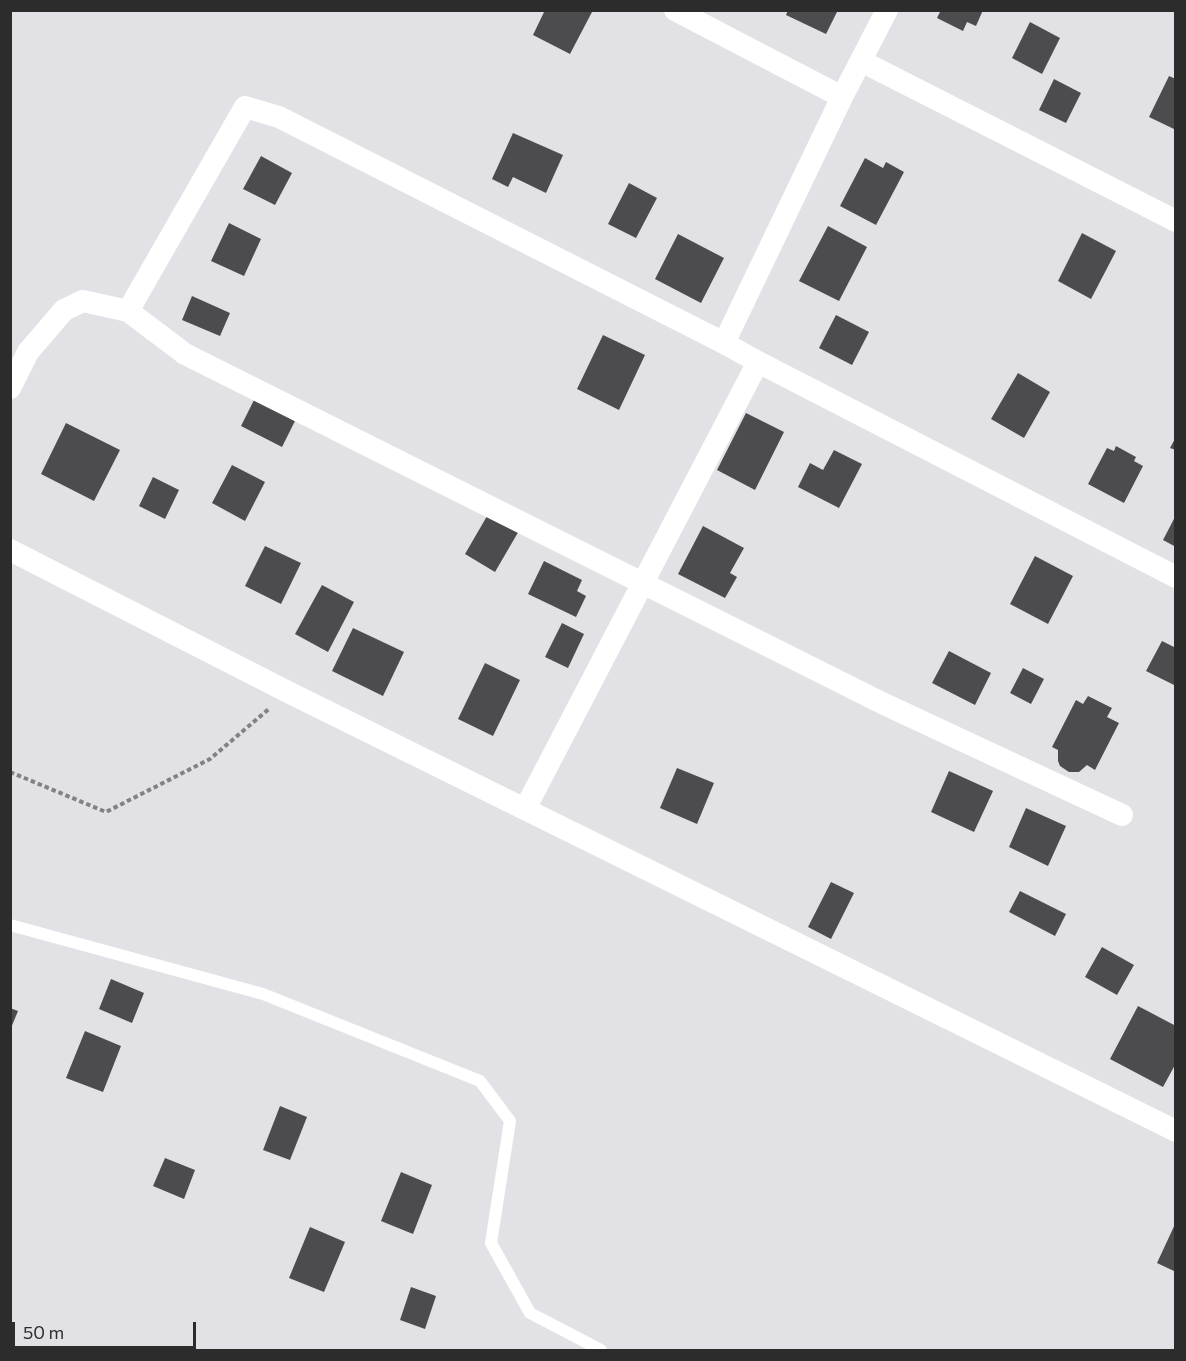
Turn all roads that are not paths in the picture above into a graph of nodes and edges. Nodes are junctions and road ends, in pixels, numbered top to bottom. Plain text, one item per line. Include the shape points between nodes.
1 (675, 10) edge
2 (886, 10) edge
3 (861, 61) junction
4 (842, 97) junction
5 (1176, 221) edge
6 (128, 311) junction
7 (724, 343) junction
8 (758, 362) junction
9 (13, 378) edge
10 (10, 550) edge
11 (1176, 577) edge
12 (643, 582) junction
13 (525, 809) junction
14 (1122, 815) dead end
15 (10, 925) edge
16 (1176, 1131) edge
17 (601, 1350) edge

1 - 4 street
2 - 3 street
3 - 4 street
3 - 5 street
4 - 7 street
6 - 7 street via 245,107 279,117
6 - 9 street via 83,301 64,310 28,352
6 - 12 street via 185,354
7 - 8 street
8 - 11 street
8 - 12 street
10 - 13 street
12 - 13 street
12 - 14 street via 882,703
13 - 16 street
15 - 17 lane via 263,994 480,1081 510,1121 491,1243 530,1313

